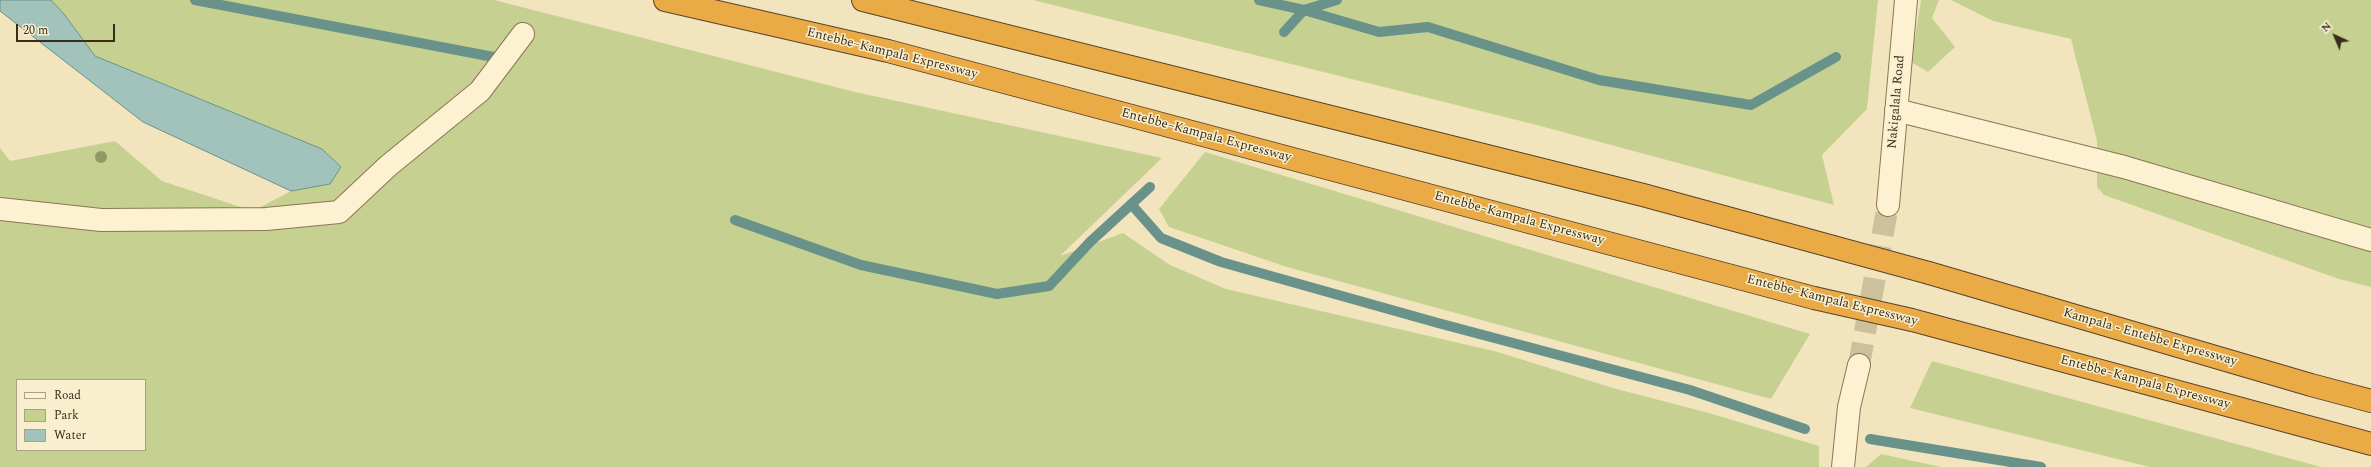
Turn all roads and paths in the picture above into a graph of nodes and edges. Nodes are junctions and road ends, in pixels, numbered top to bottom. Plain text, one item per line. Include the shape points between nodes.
1 (665, 0) edge
2 (863, 0) edge
3 (1906, 0) edge
4 (523, 34) dead end
5 (1896, 110) junction
6 (1888, 205) tunnel mouth
7 (0, 209) edge
8 (2371, 240) edge
9 (1859, 365) tunnel mouth
10 (2371, 401) edge
11 (2371, 444) edge
12 (1843, 467) edge

1 - 11 highway, Entebbe–Kampala Expressway, bridge via 888,51 1814,298 1912,320
2 - 10 highway, Kampala - Entebbe Expressway, bridge via 1621,189 1929,273
3 - 5 street, Nakigalala Road
4 - 7 street via 480,91 388,166 339,212 266,219 101,220
5 - 6 street, Nakigalala Road
5 - 8 street via 2124,167
9 - 12 street via 1849,407

